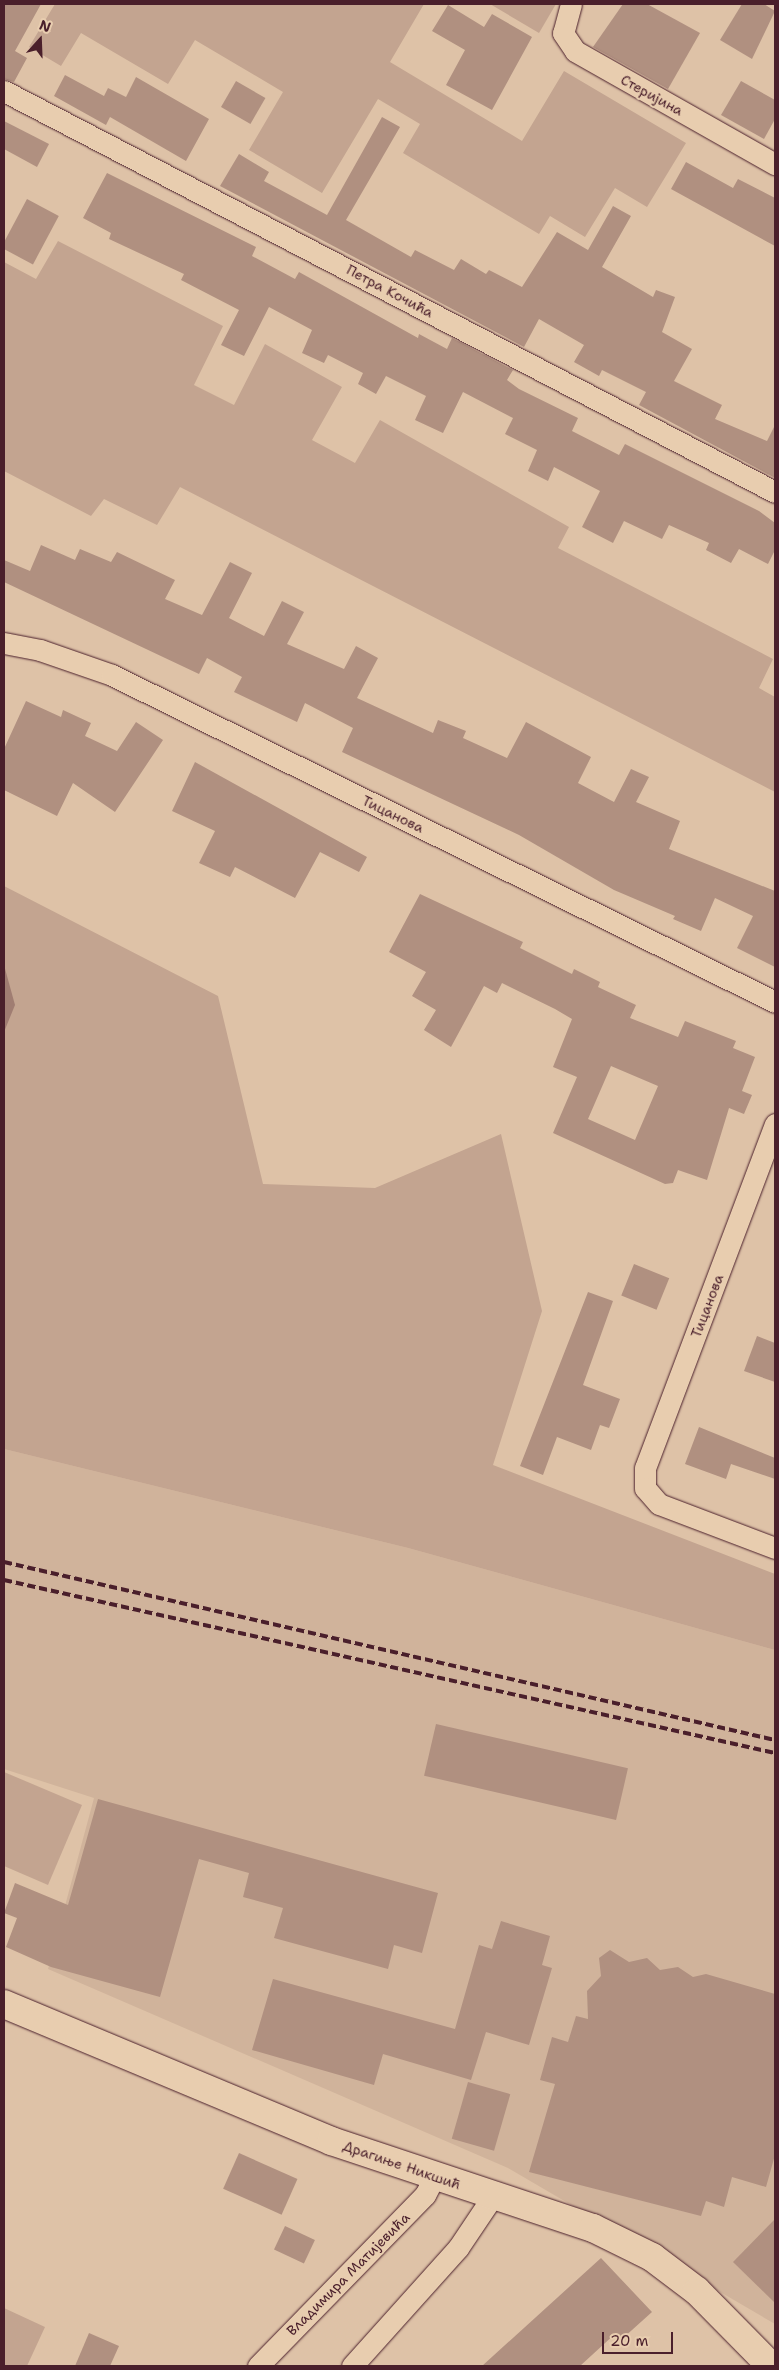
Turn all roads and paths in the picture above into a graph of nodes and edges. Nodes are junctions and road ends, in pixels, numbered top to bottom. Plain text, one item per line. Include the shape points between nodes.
1 (571, 4) edge
2 (4, 91) edge
3 (775, 164) edge
4 (775, 492) edge
5 (4, 643) edge
6 (775, 1002) edge
7 (775, 1124) edge
8 (775, 1548) edge
9 (4, 2004) edge
10 (434, 2177) junction
11 (493, 2196) junction
12 (258, 2366) edge
13 (352, 2366) edge
14 (771, 2366) edge

1 - 3 street, Стеријина via 563,33 575,51
2 - 4 street, Петра Кочића
5 - 6 street, Тицанова via 40,650 112,675
7 - 8 street, Тицанова via 646,1468 645,1488 659,1504
9 - 10 street, Драгиње Никшић via 331,2141
10 - 11 street, Драгиње Никшић
10 - 12 street, Владимира Матијевића via 425,2195
11 - 13 street via 458,2248
11 - 14 street, Драгиње Никшић via 593,2228 652,2257 697,2291

